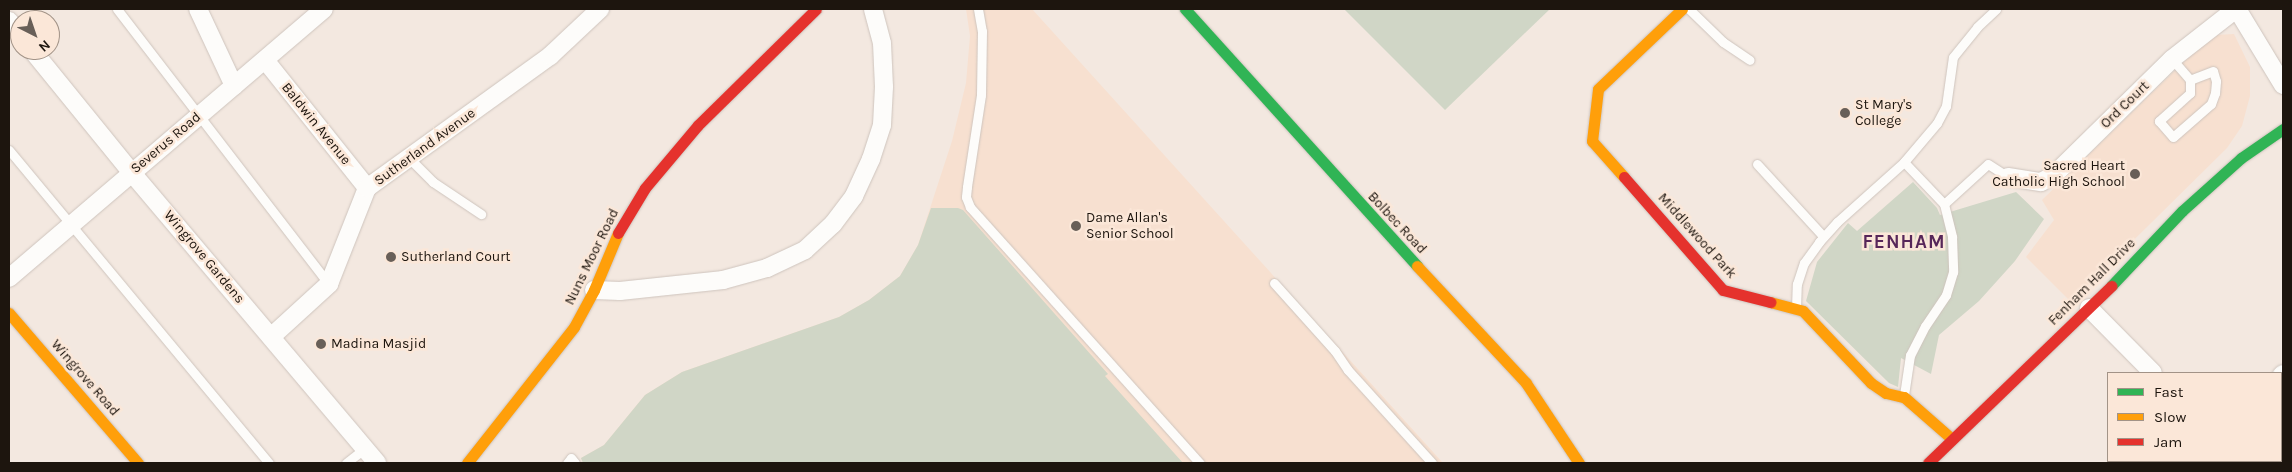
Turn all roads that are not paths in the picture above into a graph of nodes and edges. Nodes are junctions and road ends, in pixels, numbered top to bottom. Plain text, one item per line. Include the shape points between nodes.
1 (117, 9) edge
2 (198, 9) edge
3 (324, 9) edge
4 (600, 9) edge
5 (816, 9) edge
6 (873, 9) edge
7 (978, 9) edge
8 (1185, 9) edge
9 (1682, 9) edge
10 (1689, 9) edge
11 (1996, 9) edge
12 (2237, 9) edge
13 (2172, 59) junction
14 (40, 60) edge
15 (265, 60) junction
16 (1750, 60) dead end
17 (2190, 80) junction
18 (2283, 85) edge
19 (234, 86) junction
20 (200, 115) junction
21 (2283, 129) edge
22 (9, 150) edge
23 (409, 158) junction
24 (1904, 162) junction
25 (1757, 164) dead end
26 (132, 173) junction
27 (2008, 177) joint
28 (367, 188) junction
29 (1944, 204) junction
30 (481, 214) dead end
31 (72, 224) junction
32 (1823, 236) junction
33 (9, 278) edge
34 (1274, 283) dead end
35 (329, 284) junction
36 (594, 290) junction
37 (2089, 308) junction
38 (1796, 309) junction
39 (9, 313) edge
40 (271, 337) junction
41 (2152, 372) edge
42 (1904, 397) junction
43 (1952, 439) junction
44 (364, 449) junction
45 (138, 463) edge
46 (269, 463) edge
47 (346, 463) edge
48 (377, 463) edge
49 (467, 463) edge
50 (567, 463) edge
51 (576, 463) edge
52 (1200, 463) edge
53 (1432, 463) edge
54 (1579, 463) edge
55 (1928, 463) edge

1 - 20 lane
2 - 19 street
3 - 15 street, Severus Road
4 - 23 street, Sutherland Avenue via 550,56
5 - 36 street, Nuns Moor Road via 698,125 645,188 615,238
6 - 36 street via 882,43 882,125 854,196 833,224 805,250 767,268 723,280 620,291
7 - 52 lane via 982,31 981,95 967,187 966,198 970,207
8 - 54 street, Bolbec Road via 1362,207 1526,383
9 - 38 street, Middlewood Park via 1598,88 1592,141 1723,290
10 - 16 lane via 1723,42
11 - 24 lane via 1953,57 1946,106 1937,123
12 - 13 street, Ord Court
12 - 18 street
13 - 17 lane
13 - 27 street, Ord Court via 2054,175 2041,182
14 - 26 street, Wingrove Gardens
15 - 19 street, Severus Road
15 - 28 street, Baldwin Avenue
17 - 17 lane via 2212,71 2216,93 2211,104 2172,137 2159,121 2190,93
19 - 20 street, Severus Road
20 - 26 street, Severus Road
20 - 35 lane
21 - 37 street, Fenham Hall Drive via 2242,158 2182,211
22 - 31 lane
23 - 28 street, Sutherland Avenue
23 - 30 lane via 433,182
24 - 29 lane
24 - 32 lane
25 - 32 lane
26 - 31 street, Severus Road
26 - 40 street, Wingrove Gardens
27 - 29 lane via 1988,164
28 - 35 street, Sutherland Avenue
29 - 42 lane via 1952,237 1953,272 1946,295 1910,355
31 - 33 street, Severus Road
31 - 46 lane
32 - 38 lane via 1804,263 1796,284
34 - 53 lane
35 - 40 street, Sutherland Avenue
36 - 49 street, Nuns Moor Road via 574,327
37 - 41 street
37 - 43 street, Fenham Hall Drive
38 - 42 street, Middlewood Park via 1803,311 1871,383 1886,393
39 - 45 street, Wingrove Road
40 - 44 street, Wingrove Gardens
42 - 43 street, Middlewood Park
43 - 55 street, Fenham Hall Drive
44 - 47 lane
44 - 48 street, Wingrove Gardens
50 - 51 lane via 571,458

